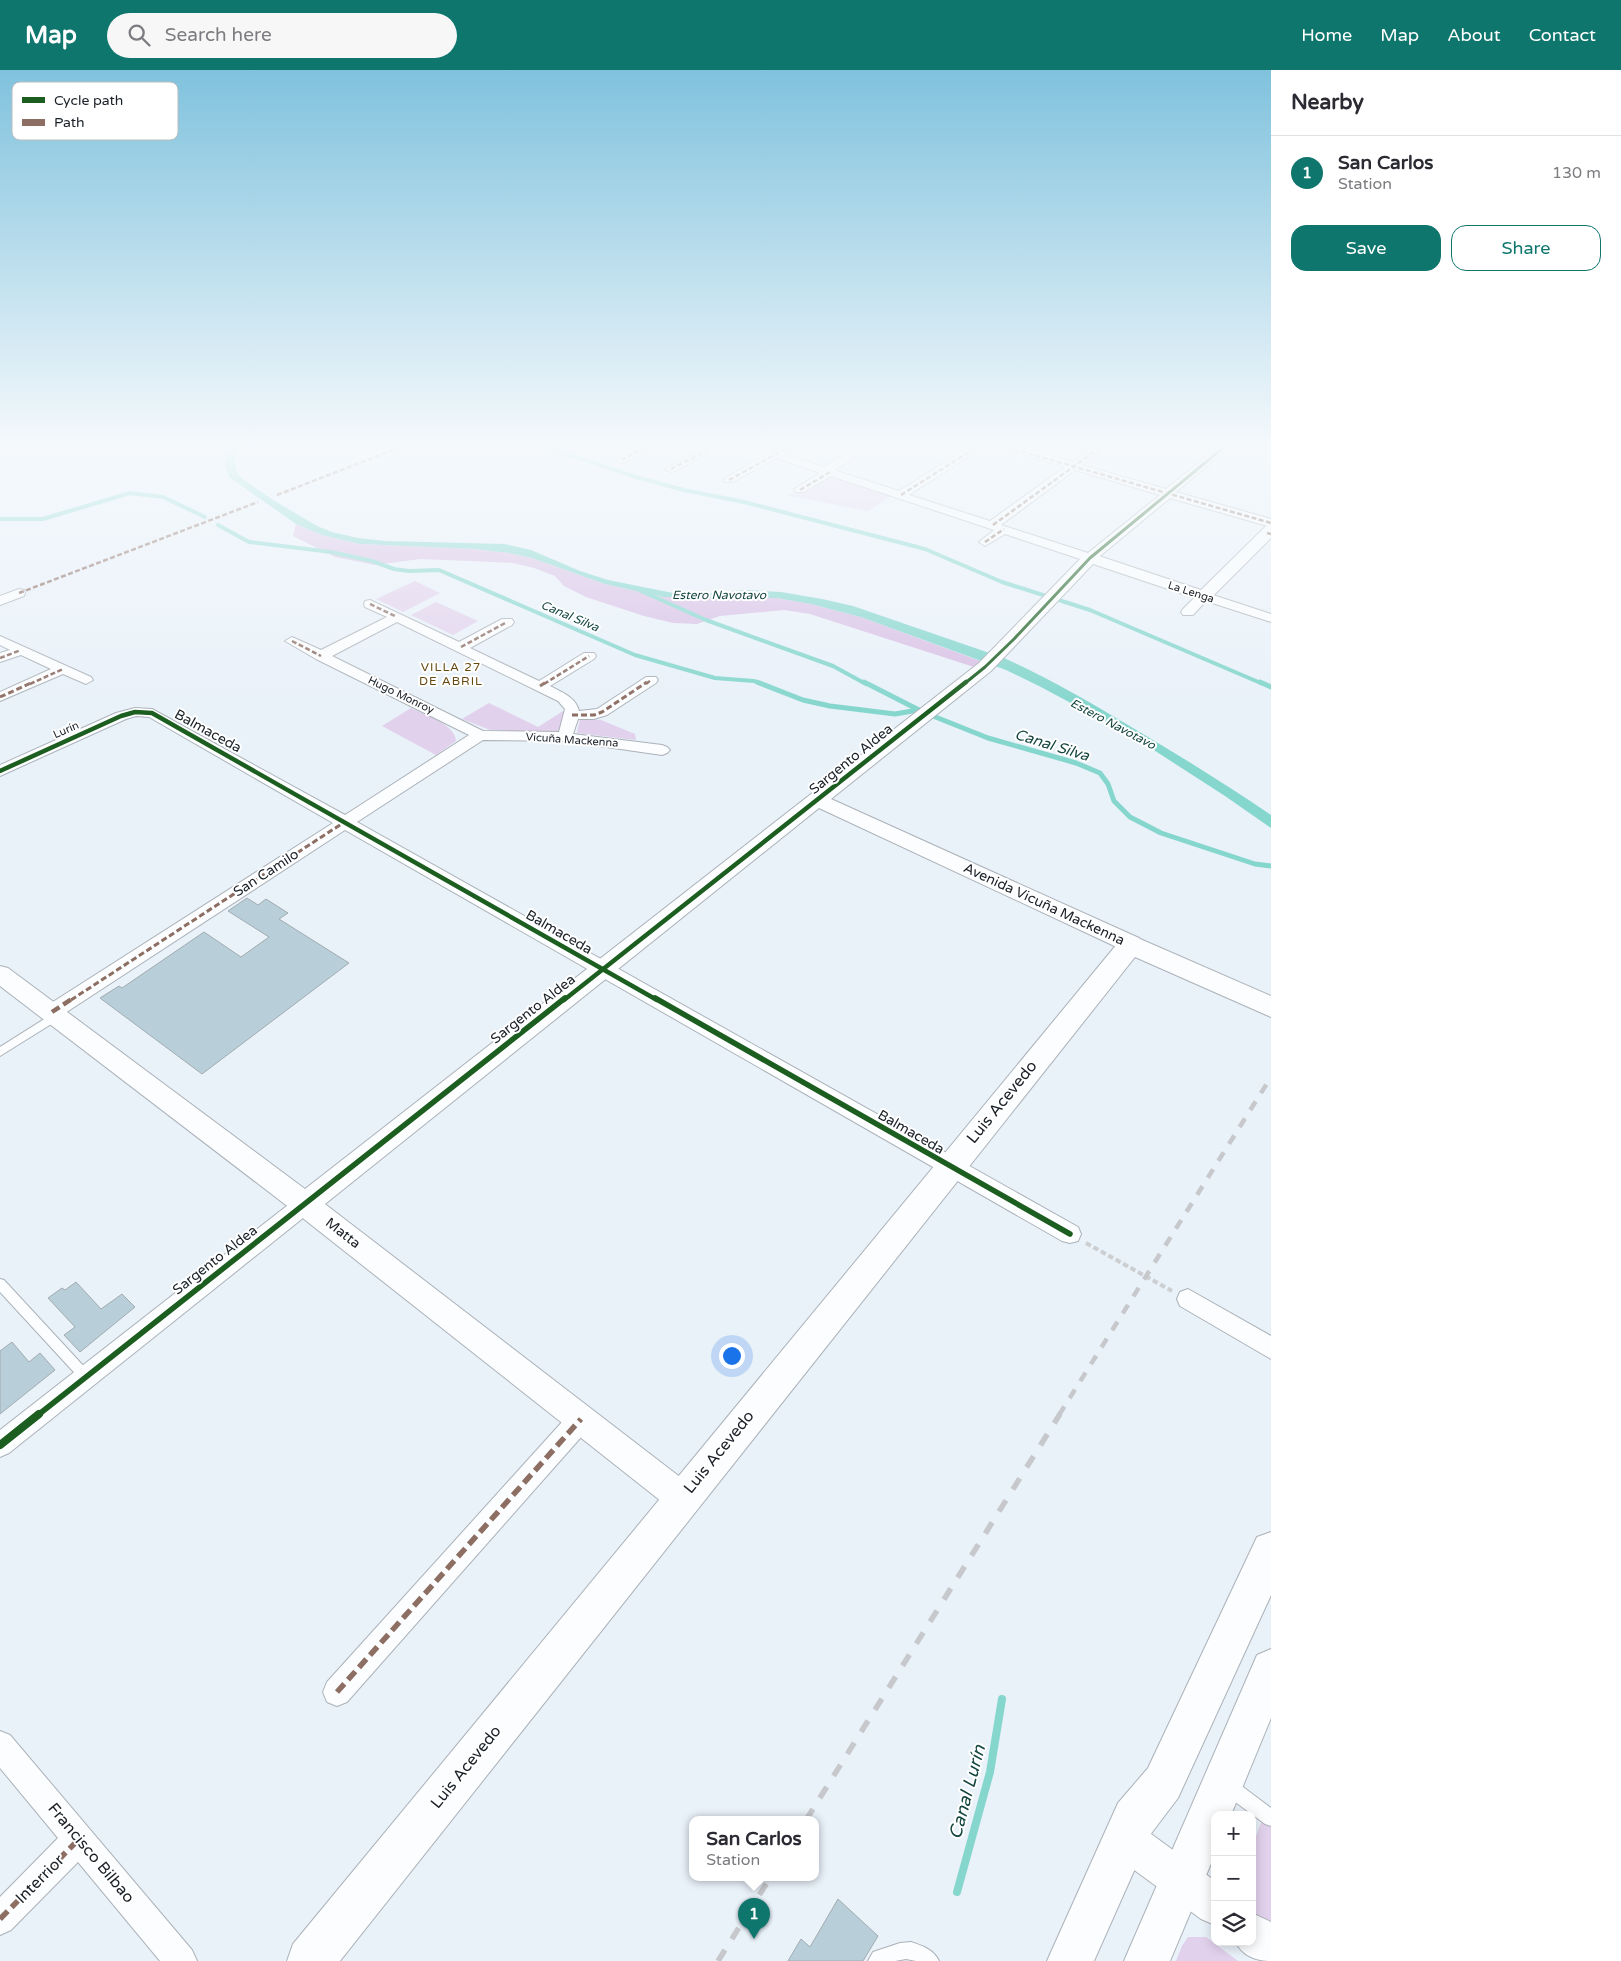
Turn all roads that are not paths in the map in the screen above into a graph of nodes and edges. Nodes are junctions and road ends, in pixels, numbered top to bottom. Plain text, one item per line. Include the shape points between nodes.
1 (994, 531) edge
2 (1011, 531) edge
3 (1123, 531) edge
4 (1269, 531) edge
5 (985, 542) dead end
6 (1090, 558) junction
7 (19, 593) dead end
8 (1204, 596) junction
9 (0, 601) edge
10 (370, 604) dead end
11 (1188, 612) dead end
12 (397, 617) junction
13 (1271, 618) edge
14 (507, 622) dead end
15 (0, 640) edge
16 (292, 641) dead end
17 (461, 647) junction
18 (21, 650) junction
19 (321, 656) junction
20 (589, 656) dead end
21 (0, 658) edge
22 (63, 669) junction
23 (86, 680) dead end
24 (651, 680) dead end
25 (540, 686) junction
26 (0, 697) edge
27 (142, 711) joint
28 (572, 715) junction
29 (480, 735) junction
30 (565, 737) junction
31 (662, 750) dead end
32 (0, 771) edge
33 (818, 800) junction
34 (346, 822) junction
35 (1131, 944) junction
36 (602, 969) junction
37 (0, 974) edge
38 (1271, 1007) edge
39 (55, 1014) junction
40 (0, 1052) edge
41 (950, 1167) junction
42 (305, 1204) junction
43 (1070, 1234) road end
44 (0, 1284) edge
45 (1188, 1300) road end
46 (1271, 1348) edge
47 (86, 1377) junction
48 (581, 1419) junction
49 (0, 1445) edge
50 (682, 1498) junction
51 (1271, 1551) edge
52 (1271, 1669) edge
53 (337, 1692) dead end
54 (0, 1745) edge
55 (1222, 1782) junction
56 (1271, 1818) edge
57 (79, 1839) junction
58 (1126, 1839) junction
59 (1180, 1880) junction
60 (1211, 1902) edge
61 (0, 1920) edge
62 (1256, 1936) edge
63 (1271, 1946) edge
64 (180, 1961) edge
65 (310, 1961) edge
66 (877, 1961) edge
67 (930, 1961) edge
68 (1070, 1961) edge
69 (1147, 1961) edge

1 - 5 street
2 - 6 street, La Lenga
3 - 6 street
4 - 8 street
6 - 8 street, La Lenga
6 - 33 street, Sargento Aldea via 1001,653
7 - 9 street
8 - 11 street
8 - 13 street, La Lenga
10 - 12 street
12 - 17 street
12 - 19 street
14 - 17 street
15 - 18 street
16 - 19 street, Hugo Monroy
17 - 25 street
18 - 21 street
18 - 22 street
19 - 29 street, Hugo Monroy
20 - 25 street
22 - 23 street
22 - 26 street
24 - 28 street via 602,712
25 - 28 street via 563,698 572,708
27 - 32 street, Lurín via 122,716
27 - 34 street, Balmaceda via 159,717
28 - 30 street
29 - 30 street, Vicuña Mackenna
29 - 34 street, San Camilo
30 - 31 street, Vicuña Mackenna
33 - 35 street, Avenida Vicuña Mackenna
33 - 36 street, Sargento Aldea
34 - 36 street, Balmaceda
34 - 39 street, San Camilo
35 - 38 main road, Avenida Vicuña Mackenna
35 - 41 main road, Luis Acevedo
36 - 41 street, Balmaceda
36 - 42 street, Sargento Aldea
37 - 39 street, Matta
39 - 40 lane
39 - 42 street, Matta
41 - 43 street, Balmaceda
41 - 50 main road, Luis Acevedo
42 - 47 street, Sargento Aldea
42 - 48 street, Matta
44 - 47 lane
45 - 46 street
47 - 49 street, Sargento Aldea
48 - 50 street, Matta
48 - 53 street
50 - 65 main road, Luis Acevedo
51 - 58 main road via 1163,1783 1134,1819
52 - 55 main road
54 - 57 street, Francisco Bilbao
55 - 56 lane
55 - 59 main road
57 - 61 street, Interrior
57 - 64 street, Francisco Bilbao
58 - 59 street
58 - 68 main road
59 - 60 street
59 - 69 main road
62 - 63 street
66 - 67 lane via 900,1950 919,1951

